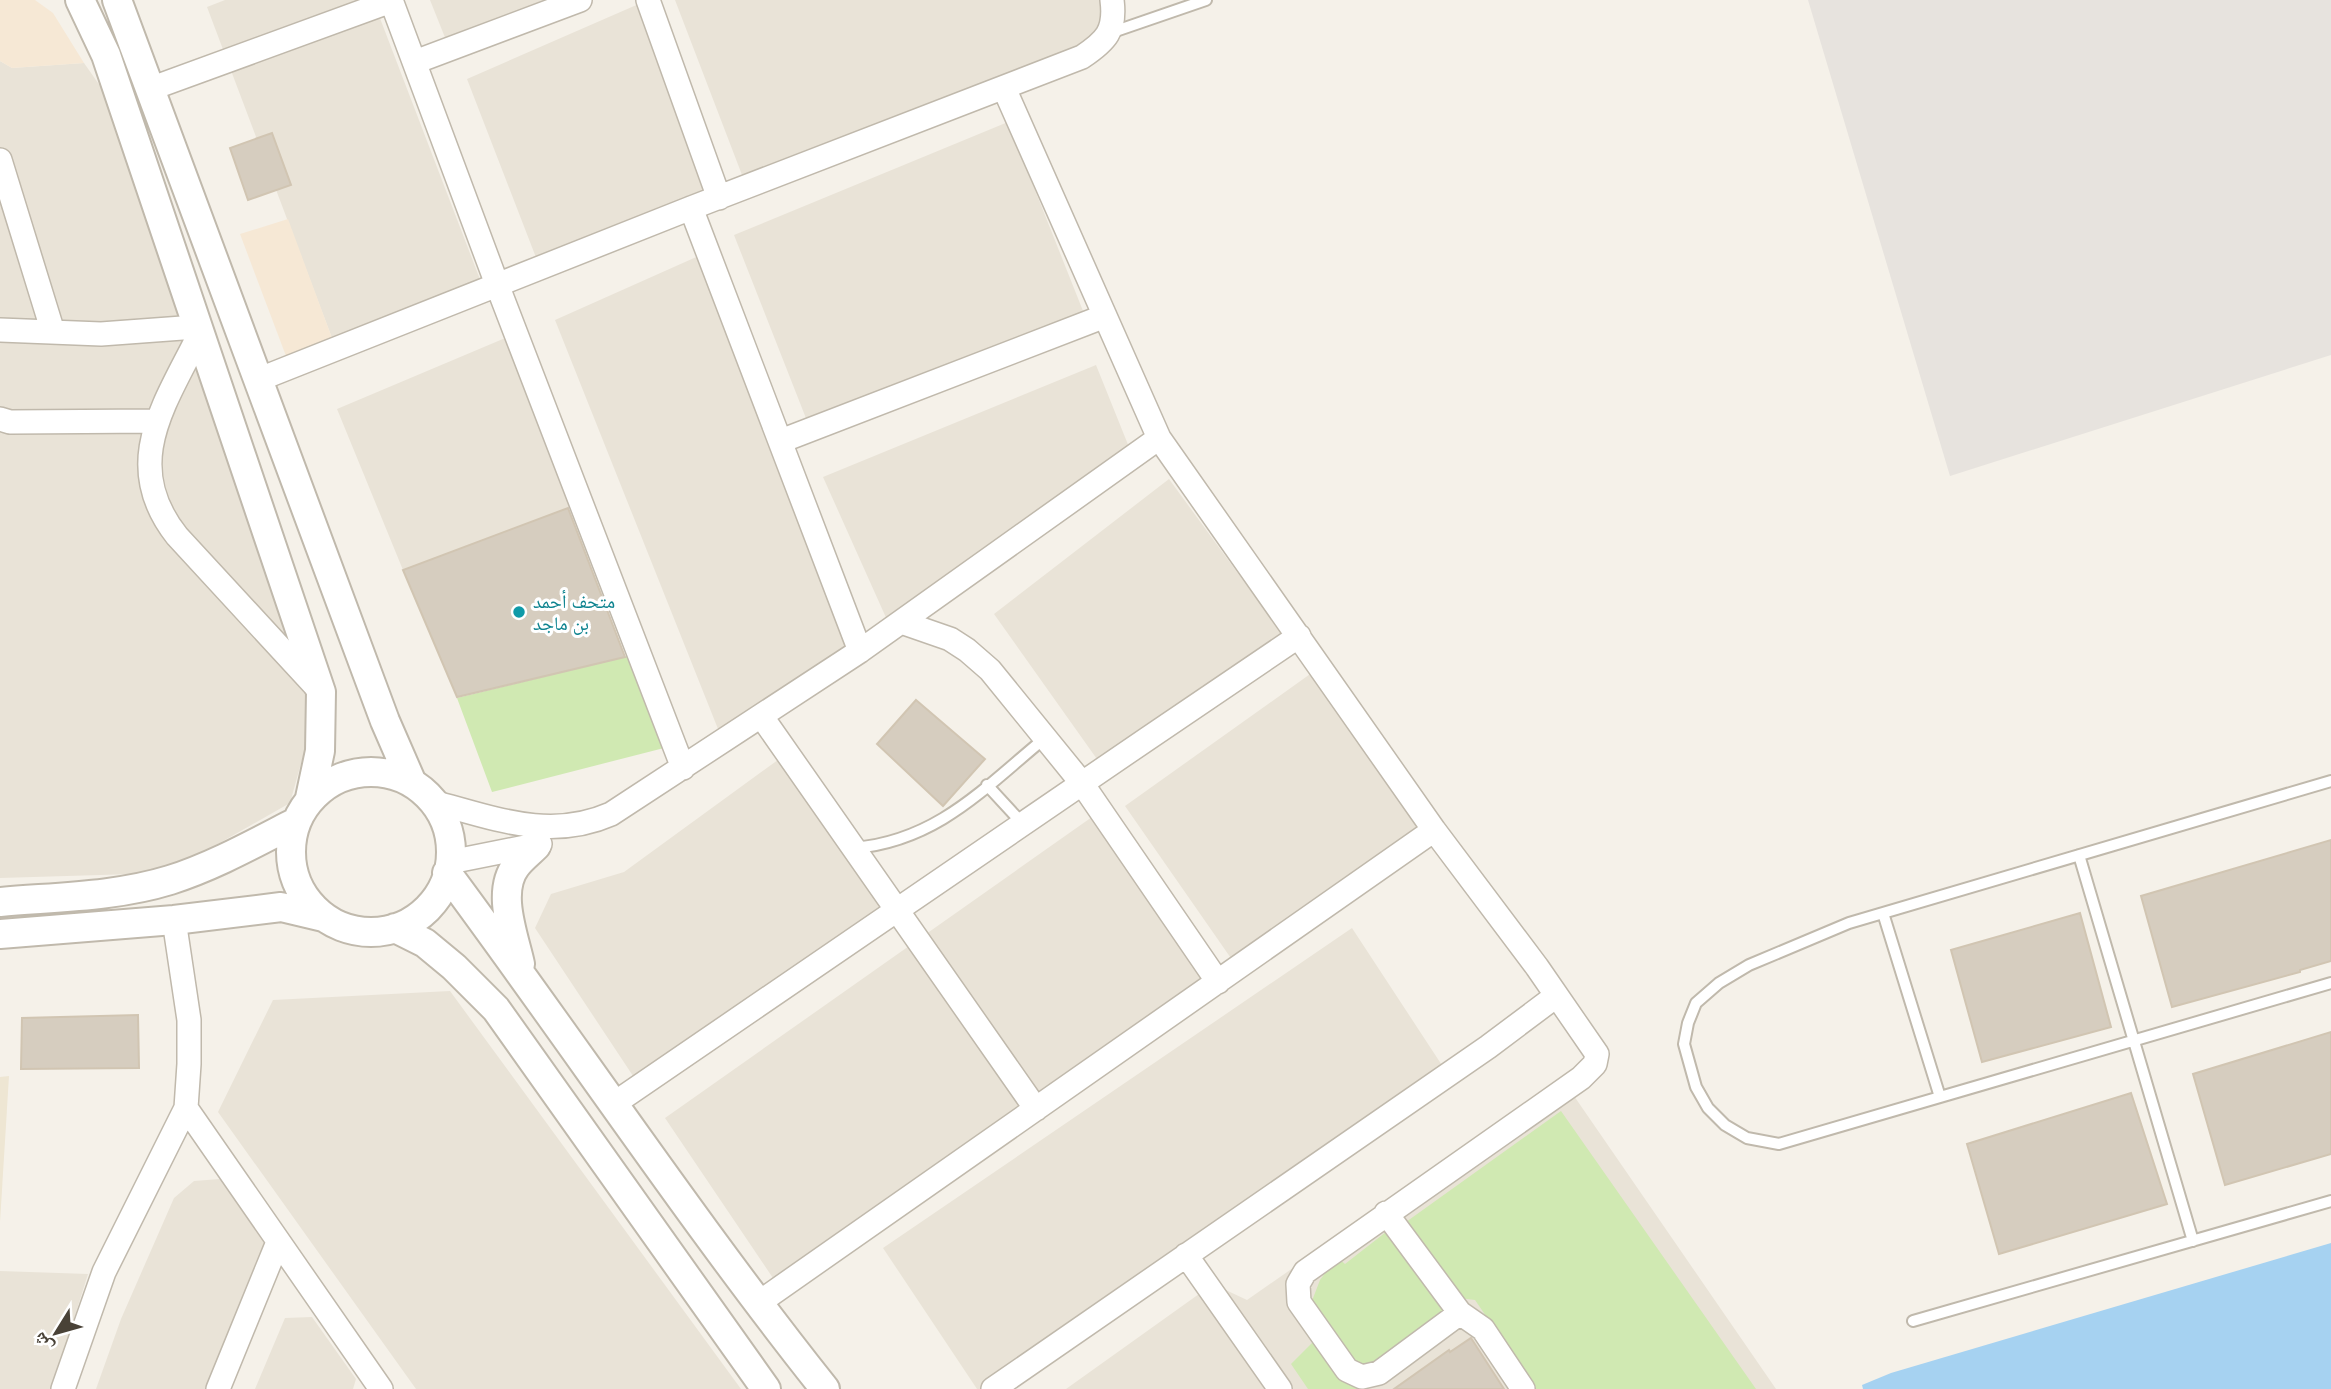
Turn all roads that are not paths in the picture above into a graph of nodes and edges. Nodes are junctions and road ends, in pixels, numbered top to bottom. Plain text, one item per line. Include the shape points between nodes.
1 (80, 0) edge
2 (117, 0) edge
3 (391, 0) edge
4 (580, 0) edge
5 (648, 0) edge
6 (1112, 0) edge
7 (1206, 0) edge
8 (1110, 33) junction
9 (415, 62) junction
10 (1004, 88) junction
11 (150, 89) junction
12 (0, 160) edge
13 (719, 198) junction
14 (691, 208) junction
15 (498, 287) junction
16 (1105, 316) junction
17 (0, 330) edge
18 (198, 331) junction
19 (53, 332) junction
20 (260, 379) junction
21 (0, 418) edge
22 (157, 421) junction
23 (1159, 438) junction
24 (781, 441) junction
25 (901, 622) junction
26 (1299, 636) junction
27 (860, 650) junction
28 (321, 692) junction
29 (762, 717) junction
30 (1045, 738) junction
31 (683, 768) junction
32 (2331, 781) edge
33 (1081, 782) junction
34 (987, 785) junction
35 (423, 793) junction
36 (303, 810) junction
37 (1022, 823) junction
38 (567, 828) junction
39 (1434, 830) junction
40 (536, 846) junction
41 (853, 848) junction
42 (2079, 855) junction
43 (448, 868) junction
44 (0, 902) edge
45 (898, 911) junction
46 (1883, 914) junction
47 (323, 917) junction
48 (174, 920) junction
49 (395, 928) junction
50 (0, 934) edge
51 (522, 974) junction
52 (1219, 982) junction
53 (2331, 984) edge
54 (1556, 996) junction
55 (2134, 1041) junction
56 (1940, 1097) junction
57 (615, 1103) junction
58 (186, 1108) junction
59 (1036, 1109) junction
60 (2331, 1201) edge
61 (1386, 1213) junction
62 (2193, 1241) junction
63 (278, 1242) junction
64 (1186, 1255) junction
65 (757, 1304) junction
66 (1460, 1313) junction
67 (1913, 1321) dead end
68 (370, 1383) edge
69 (63, 1389) edge
70 (218, 1389) edge
71 (766, 1389) edge
72 (825, 1389) edge
73 (993, 1389) edge
74 (1280, 1389) edge
75 (1523, 1389) edge

1 - 18 street via 106,55
2 - 11 street
3 - 9 street
3 - 11 street
4 - 9 street
5 - 13 street
6 - 8 street
7 - 8 lane
8 - 10 street via 1082,57
9 - 15 street
10 - 13 street
10 - 16 street
11 - 20 street
12 - 19 street
13 - 14 street
14 - 15 street
14 - 24 street
15 - 20 street
15 - 31 street
16 - 23 street
16 - 24 street
17 - 19 street
18 - 19 street
18 - 22 street
18 - 28 street
20 - 35 street via 385,721
21 - 22 street via 10,422
22 - 28 street via 148,466 153,496 167,524
23 - 25 street
23 - 26 street
24 - 27 street
25 - 27 street
25 - 30 street via 968,650
26 - 33 street
26 - 39 street
27 - 29 street
28 - 36 street via 320,751
29 - 31 street
29 - 41 street
30 - 33 street
30 - 34 lane
31 - 38 street via 611,814
32 - 42 lane
33 - 37 street
33 - 52 street
34 - 37 lane
34 - 41 lane via 930,828 892,842
35 - 36 street via 386,773 358,772 332,781
35 - 38 street via 511,823
35 - 43 street via 444,821 450,842
36 - 44 street via 215,863 169,881 116,892
36 - 47 street via 290,848 294,874 305,898
37 - 45 street
38 - 40 street
39 - 52 street
39 - 54 street
40 - 43 street
40 - 51 street via 515,866 507,882 508,911
41 - 45 street
42 - 46 lane
42 - 55 lane
43 - 49 street via 431,904 415,919
43 - 51 street
45 - 57 street
45 - 59 street
46 - 56 lane
46 - 56 lane via 1849,923 1749,965 1696,1003 1684,1044 1696,1087 1725,1125 1747,1138 1779,1144
47 - 48 street via 281,907
47 - 49 street via 370,932
48 - 50 street
48 - 58 street via 189,1020
49 - 71 street via 425,943 496,1009
51 - 57 street
52 - 59 street
53 - 55 lane
54 - 61 street via 1597,1054 1595,1064
54 - 64 street
55 - 56 lane
55 - 62 lane
57 - 65 street
58 - 63 street
58 - 69 street via 104,1272
59 - 65 street
60 - 62 lane
61 - 66 street
61 - 66 street via 1305,1272 1298,1284 1299,1302 1347,1370 1362,1377 1379,1373
62 - 67 lane
63 - 68 street
63 - 70 street
64 - 73 street
64 - 74 street
65 - 72 street
66 - 75 street via 1483,1329

